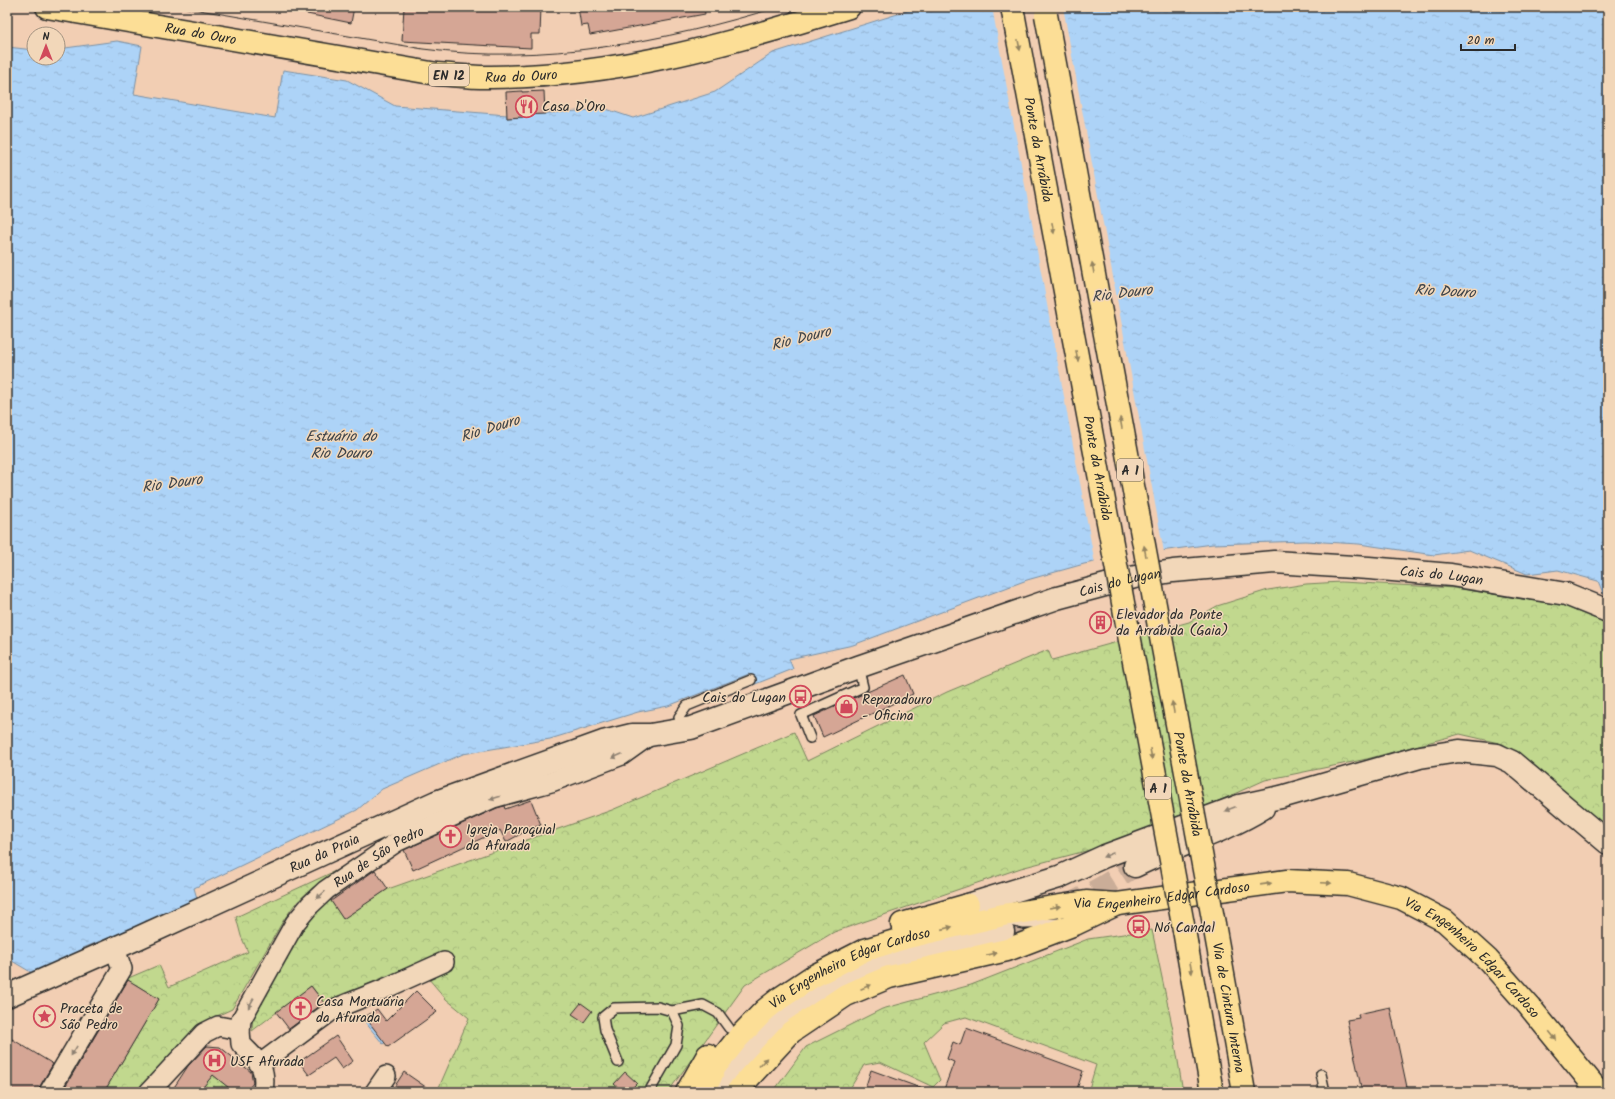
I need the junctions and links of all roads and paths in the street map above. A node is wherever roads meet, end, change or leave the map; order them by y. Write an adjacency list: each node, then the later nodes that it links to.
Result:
1 (47, 7): 2 (main road, Rua do Ouro / EN 12)
2 (849, 7)
3 (1012, 7): 37 (main road, Ponte da Arrábida / A 1, one-way to 37, bridge)
4 (1044, 7): 17 (main road, Ponte da Arrábida / A 1, one-way to 4, bridge)
5 (1608, 610): 6 (main road, Cais do Lugan)
6 (858, 667): 8 (main road, Cais do Lugan); 10 (lane)
7 (752, 680): 8 (lane)
8 (681, 730): 9 (main road, Cais do Lugan)
9 (650, 735): 18 (main road, Rua da Praia); 23 (street, Rua de São Pedro, one-way to 23)
10 (810, 738)
11 (1281, 797): 12 (main road); 13 (main road); 22 (main road, Via Engenheiro Edgar Cardoso, one-way to 22)
12 (1608, 843)
13 (1135, 866)
14 (1117, 904): 15 (main road, Via Engenheiro Edgar Cardoso, one-way to 14); 16 (main road); 40 (main road, Via Engenheiro Edgar Cardoso, one-way to 40)
15 (1003, 924): 16 (lane); 34 (main road, Via Engenheiro Edgar Cardoso, one-way to 15); 35 (main road)
16 (1075, 924): 36 (main road, one-way to 16)
17 (1214, 924): 38 (main road, Via de Cintura Interna / A 1)
18 (115, 949): 20 (main road, Rua da Praia); 28 (street, one-way to 28)
19 (444, 962): 25 (street)
20 (7, 996)
21 (672, 1011): 22 (lane); 24 (lane); 32 (lane)
22 (729, 1028): 33 (main road, Via Engenheiro Edgar Cardoso)
23 (240, 1030): 25 (street); 29 (street)
24 (618, 1062)
25 (260, 1064): 30 (street)
26 (1320, 1074): 39 (lane)
27 (386, 1076): 31 (street)
28 (50, 1092)
29 (149, 1092)
30 (263, 1092)
31 (375, 1092)
32 (649, 1092)
33 (686, 1092)
34 (704, 1092)
35 (712, 1092)
36 (737, 1092)
37 (1212, 1092)
38 (1244, 1092)
39 (1325, 1092)
40 (1599, 1092)

